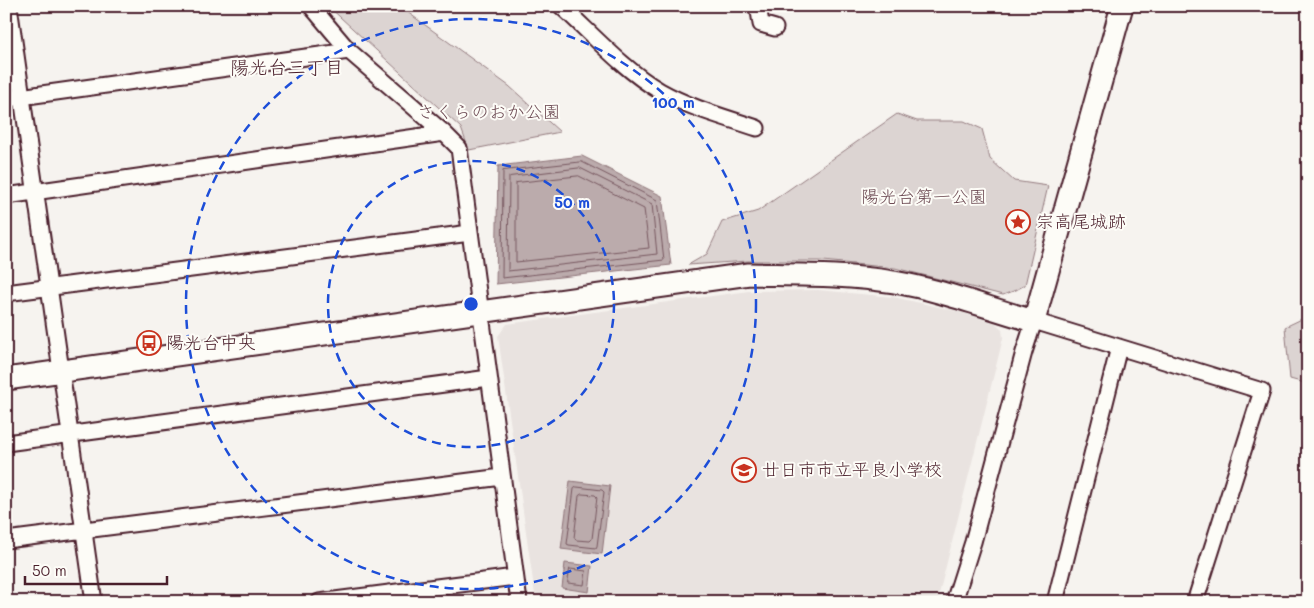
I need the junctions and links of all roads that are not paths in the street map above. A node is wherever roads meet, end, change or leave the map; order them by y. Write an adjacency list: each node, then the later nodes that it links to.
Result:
1 (9, 6): 8 (street)
2 (311, 6): 7 (street)
3 (561, 6): 10 (street)
4 (754, 6): 6 (street)
5 (1122, 6): 18 (street)
6 (775, 28)
7 (349, 51): 8 (street); 11 (street)
8 (22, 97): 9 (street); 12 (street)
9 (6, 99)
10 (757, 128)
11 (444, 133): 12 (street); 14 (street)
12 (35, 192): 13 (street); 15 (street)
13 (6, 196)
14 (470, 233): 15 (street); 17 (street)
15 (49, 288): 16 (street); 20 (street)
16 (6, 293)
17 (481, 312): 18 (street); 20 (street); 21 (street)
18 (1034, 321): 19 (street); 32 (street)
19 (1119, 347): 33 (street); 34 (street)
20 (61, 371): 22 (street); 23 (street)
21 (489, 378): 23 (street); 25 (street)
22 (6, 379)
23 (70, 435): 24 (street); 26 (street)
24 (6, 444)
25 (502, 477): 26 (street); 28 (street)
26 (83, 530): 27 (street); 29 (street)
27 (6, 540)
28 (515, 577): 30 (street); 31 (street)
29 (94, 602)
30 (319, 602)
31 (519, 602)
32 (954, 602)
33 (1056, 602)
34 (1196, 602)

